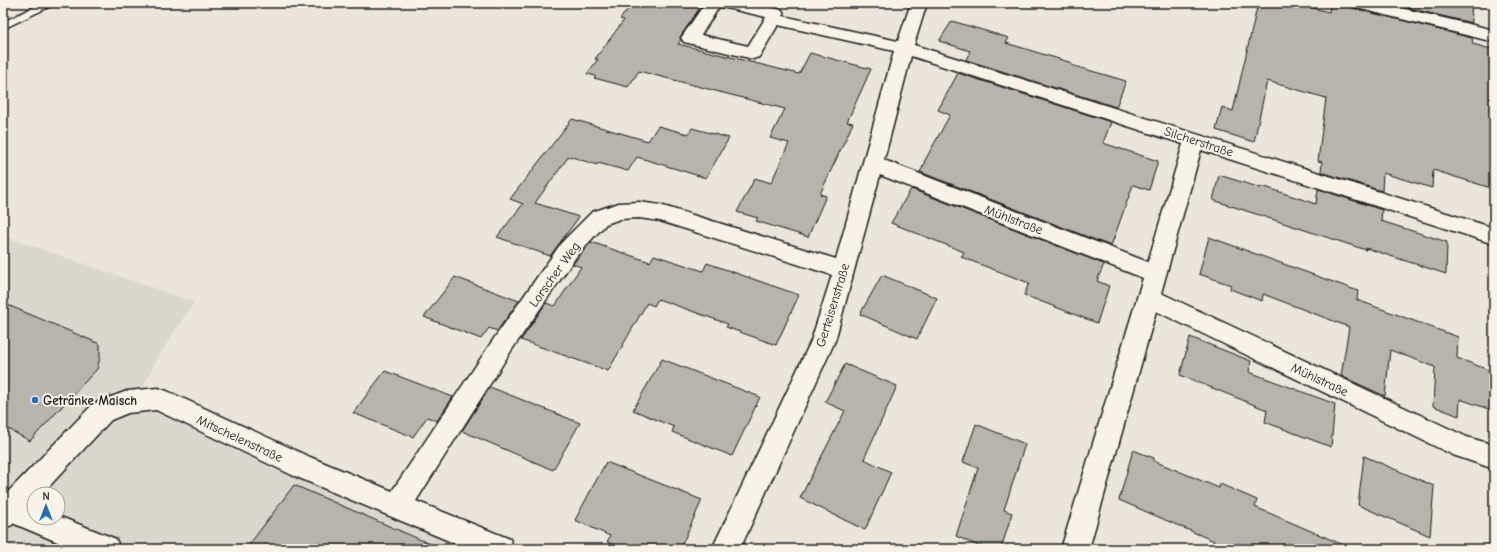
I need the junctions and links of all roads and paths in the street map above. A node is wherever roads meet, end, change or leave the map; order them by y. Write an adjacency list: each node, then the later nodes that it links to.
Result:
1 (50, 3): 7 (lane)
2 (713, 3): 6 (street)
3 (728, 3): 6 (street)
4 (919, 3): 9 (street, Gerteisenstraße)
5 (1359, 3): 8 (street)
6 (773, 19): 9 (street)
7 (3, 26)
8 (1494, 36)
9 (904, 48): 10 (street, Silcherstraße); 11 (street, Gerteisenstraße)
10 (1194, 140): 12 (street, Silcherstraße); 14 (street)
11 (873, 164): 13 (street, Gerteisenstraße); 14 (street, Mühlstraße)
12 (1494, 236)
13 (844, 270): 17 (street, Lorscher Weg); 21 (street, Gerteisenstraße)
14 (1155, 274): 15 (street)
15 (1148, 298): 16 (street, Mühlstraße); 22 (street)
16 (1494, 457)
17 (398, 506): 18 (street, Mitschelenstraße); 20 (street, Mitschelenstraße)
18 (5, 510): 19 (street)
19 (106, 549)
20 (500, 549)
21 (726, 549)
22 (1075, 549)

